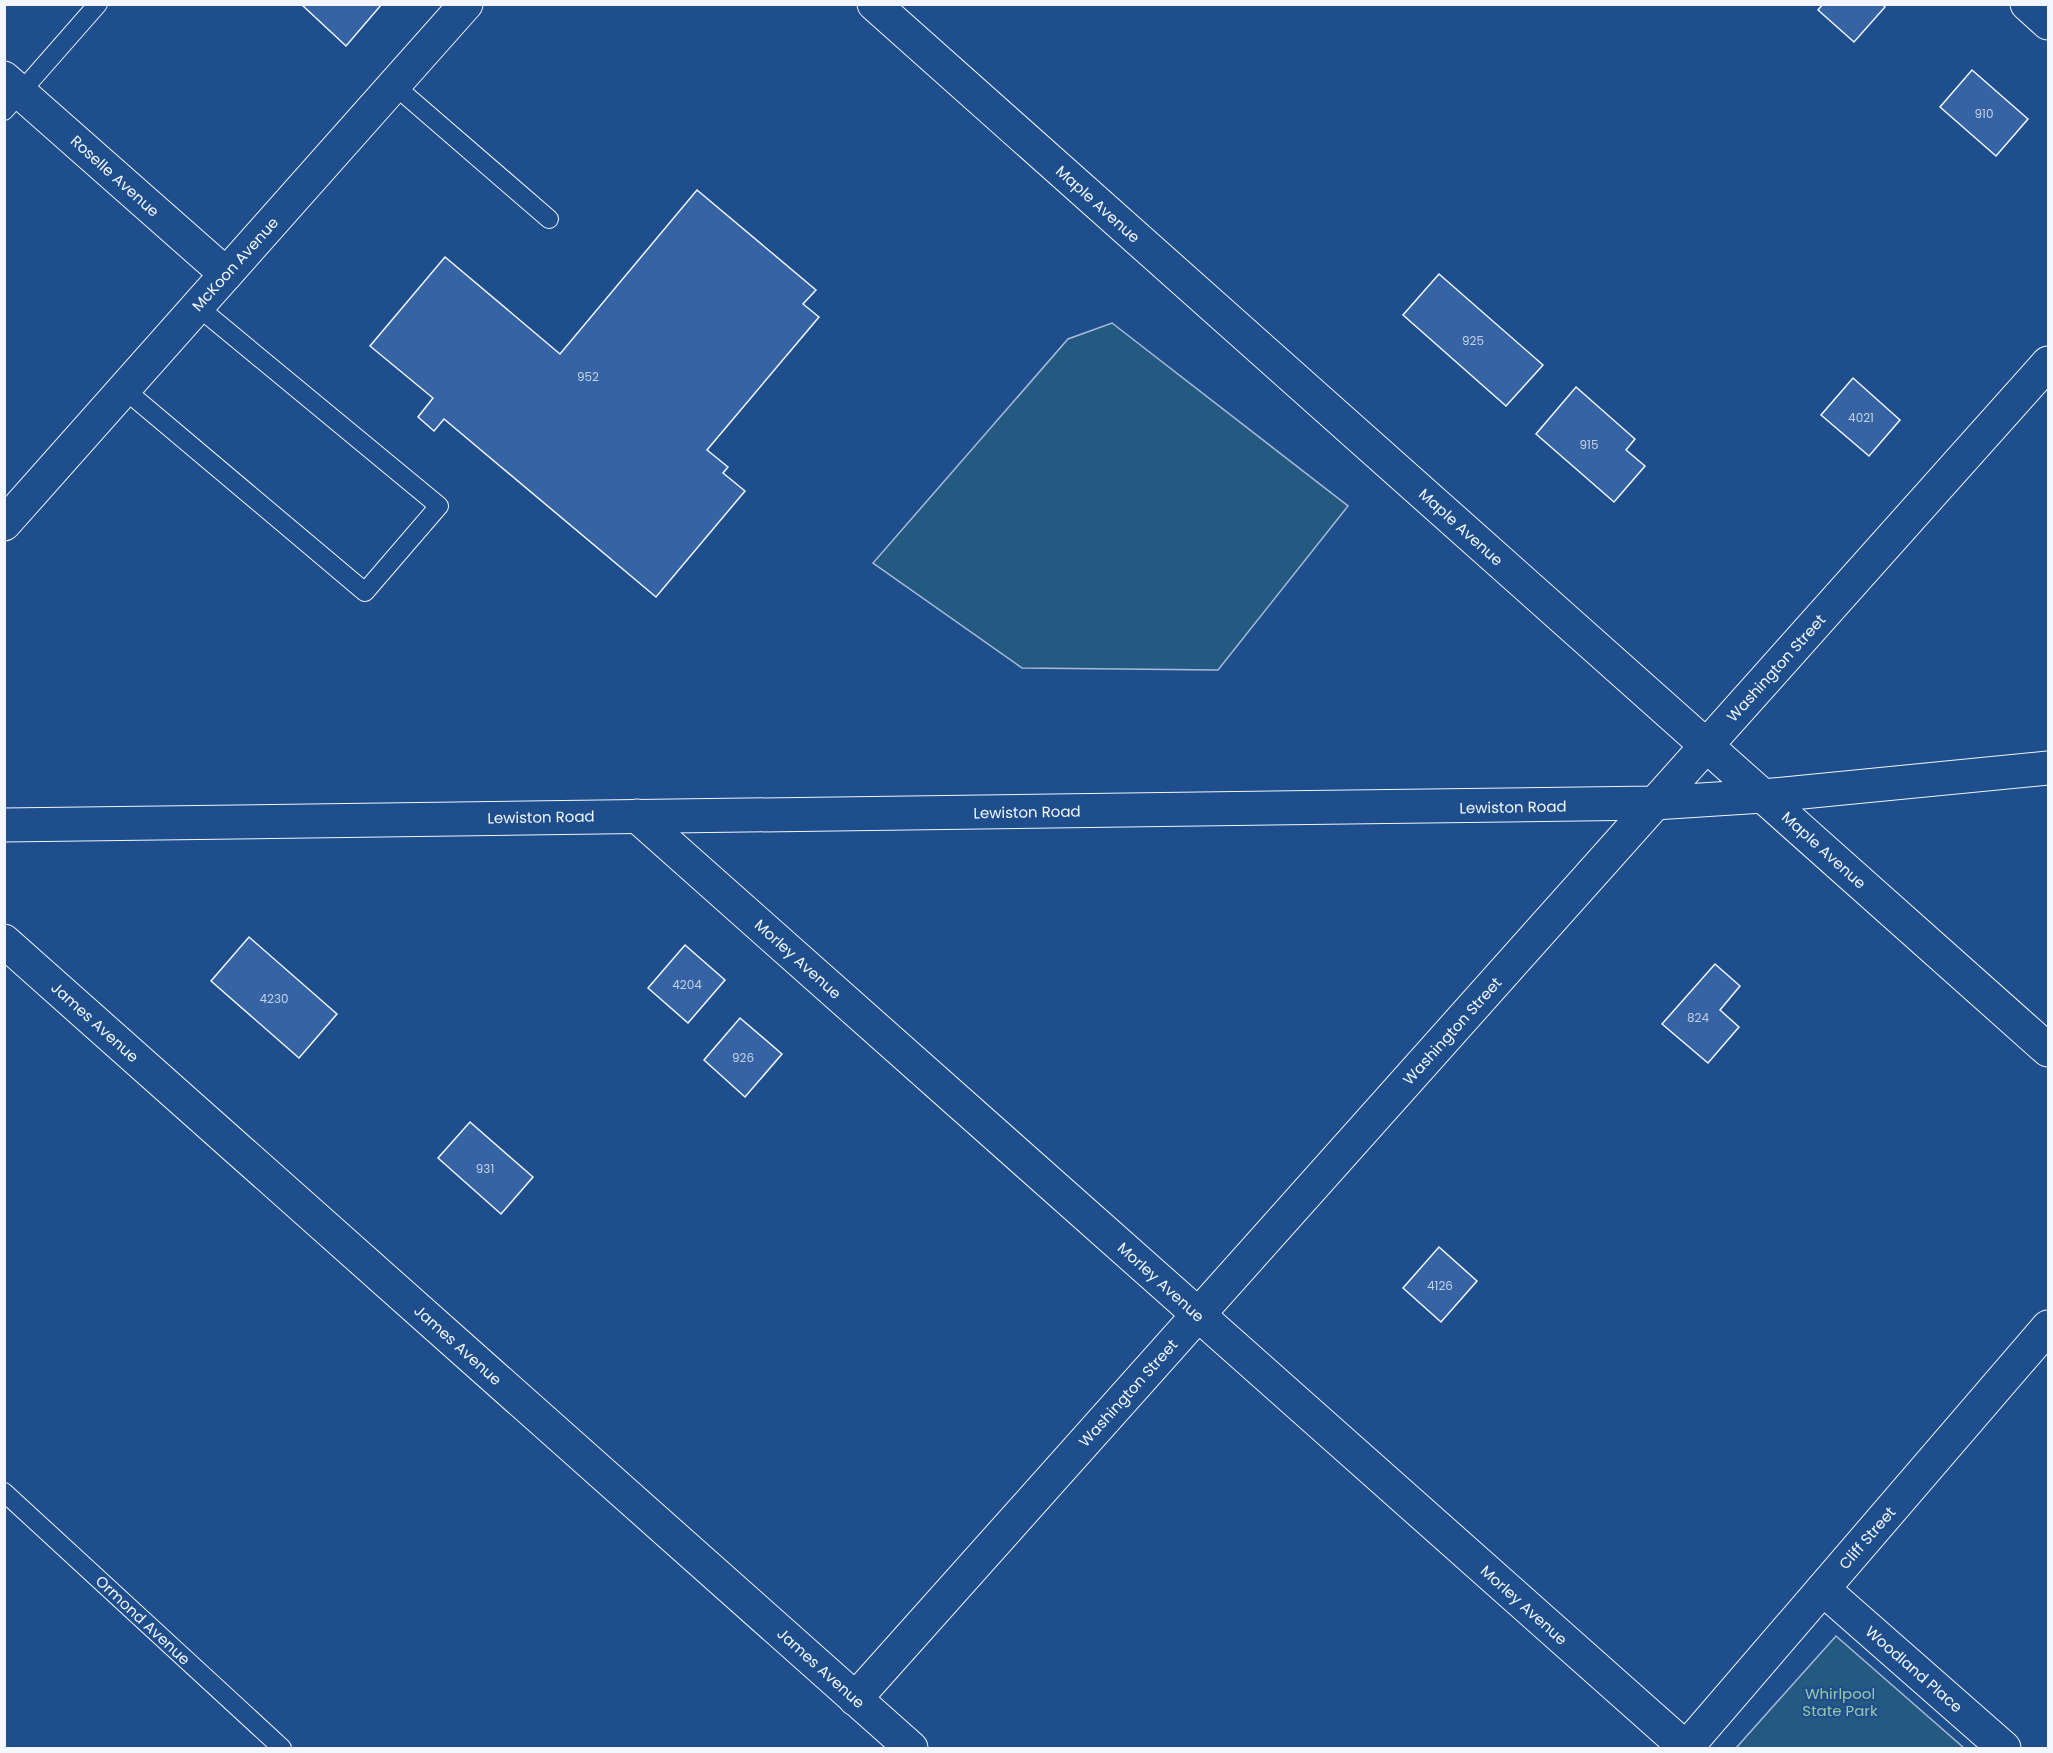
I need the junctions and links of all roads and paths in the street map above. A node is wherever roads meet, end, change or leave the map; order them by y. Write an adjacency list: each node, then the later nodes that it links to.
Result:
1 (98, 4): 7 (lane)
2 (466, 4): 6 (street, McKoon Avenue)
3 (874, 4): 14 (street, Maple Avenue)
4 (2027, 4): 5 (street)
5 (2049, 23)
6 (394, 85): 8 (lane); 9 (street, McKoon Avenue)
7 (10, 94): 9 (street, Roselle Avenue)
8 (549, 219)
9 (226, 274): 10 (street, McKoon Avenue)
10 (197, 306): 12 (street, McKoon Avenue); 12 (lane)
11 (2049, 363): 14 (street, Washington Street)
12 (124, 389): 13 (street, McKoon Avenue)
13 (4, 524)
14 (1707, 745): 16 (street, Maple Avenue); 17 (street, Washington Street)
15 (2049, 768): 16 (street, Lewiston Road)
16 (1763, 796): 17 (street, Lewiston Road); 21 (street, Maple Avenue)
17 (1654, 803): 18 (street, Lewiston Road); 22 (street, Washington Street)
18 (637, 816): 19 (street, Lewiston Road); 22 (street, Morley Avenue)
19 (4, 825)
20 (4, 941): 26 (street, James Avenue)
21 (2049, 1050)
22 (1198, 1315): 26 (street, Washington Street); 29 (street, Morley Avenue)
23 (2049, 1327): 25 (street, Cliff Street)
24 (4, 1492): 27 (lane, Ormond Avenue)
25 (1823, 1589): 29 (street, Cliff Street); 30 (street, Woodland Place)
26 (855, 1699): 28 (street, James Avenue)
27 (282, 1749)
28 (911, 1749)
29 (1686, 1749)
30 (2004, 1749)

